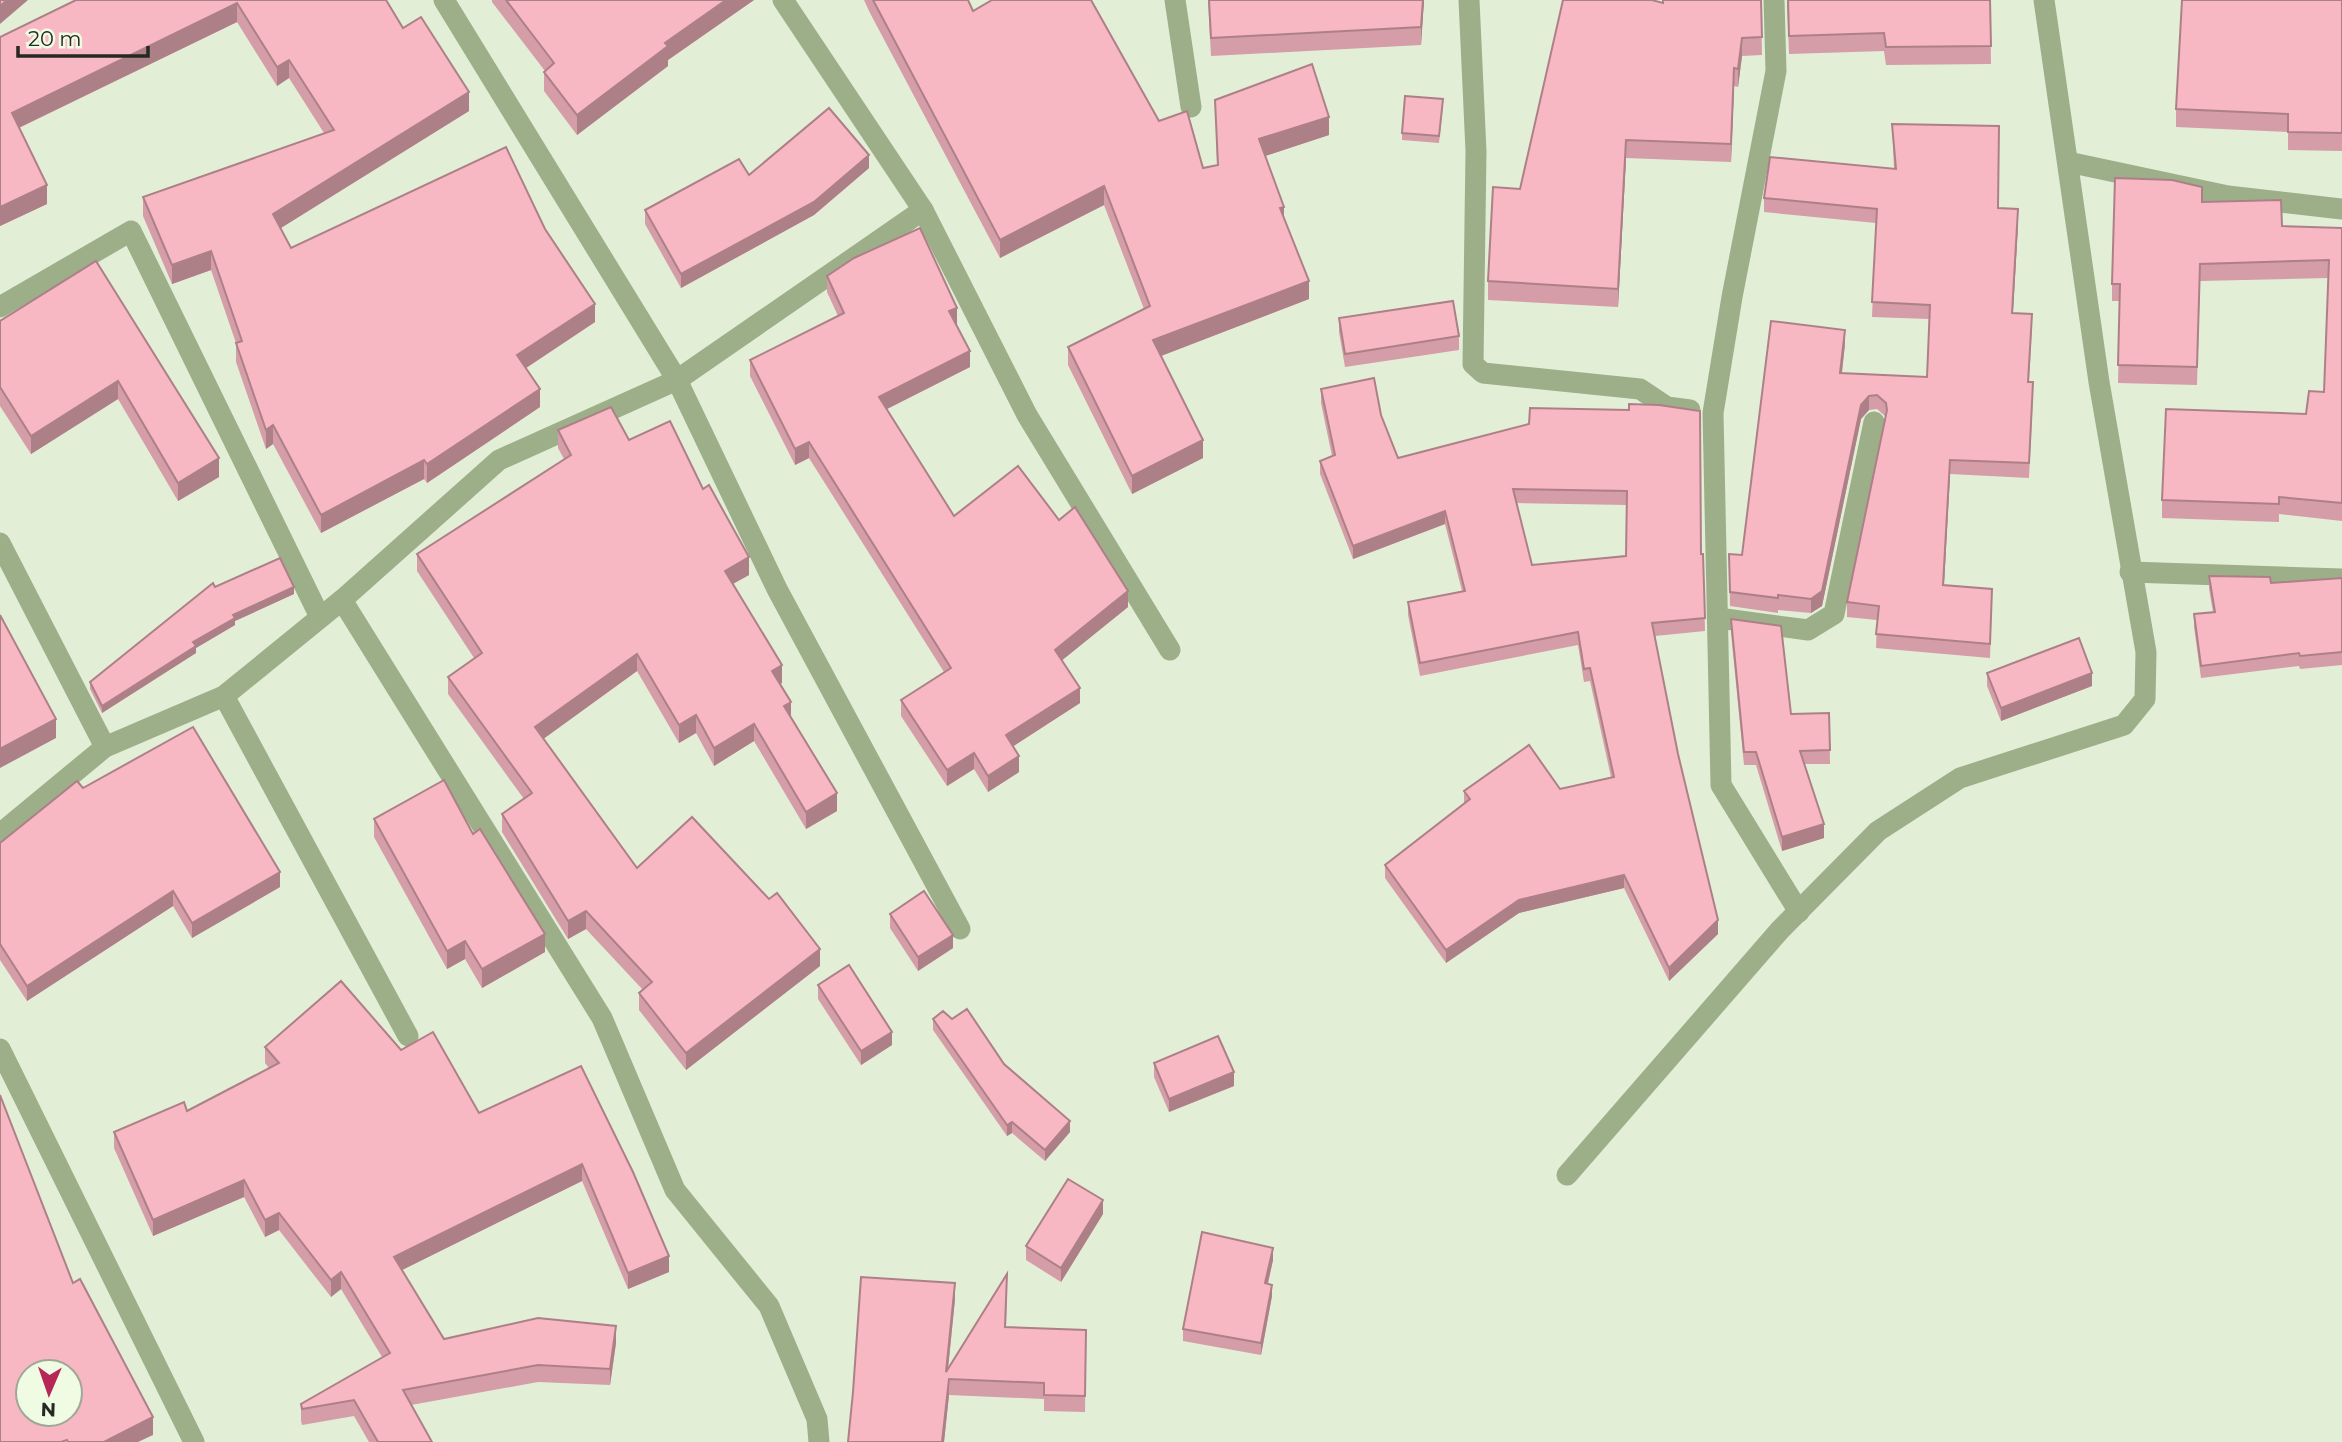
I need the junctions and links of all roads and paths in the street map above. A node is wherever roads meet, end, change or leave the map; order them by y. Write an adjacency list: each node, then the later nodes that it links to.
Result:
1 (444, 0): 12 (street)
2 (783, 0): 10 (street)
3 (1175, 0): 7 (street)
4 (1469, 0): 13 (street)
5 (1774, 0): 13 (street)
6 (2044, 0): 8 (street)
7 (1191, 107)
8 (2068, 162): 9 (street); 16 (street)
9 (2342, 209)
10 (923, 210): 12 (street); 21 (street)
11 (0, 307): 19 (street)
12 (677, 380): 18 (street); 26 (street)
13 (1713, 413): 20 (street)
14 (1874, 422): 20 (street)
15 (0, 543): 23 (street)
16 (2130, 572): 17 (street); 25 (street)
17 (2342, 579)
18 (342, 600): 19 (street); 31 (street)
19 (319, 615): 22 (street)
20 (1718, 618): 25 (street)
21 (1170, 650)
22 (225, 696): 23 (street); 27 (street)
23 (105, 747): 24 (street)
24 (0, 834)
25 (1799, 912): 29 (street)
26 (960, 929)
27 (408, 1036)
28 (0, 1049): 30 (street)
29 (1567, 1175)
30 (194, 1442)
31 (820, 1442)

